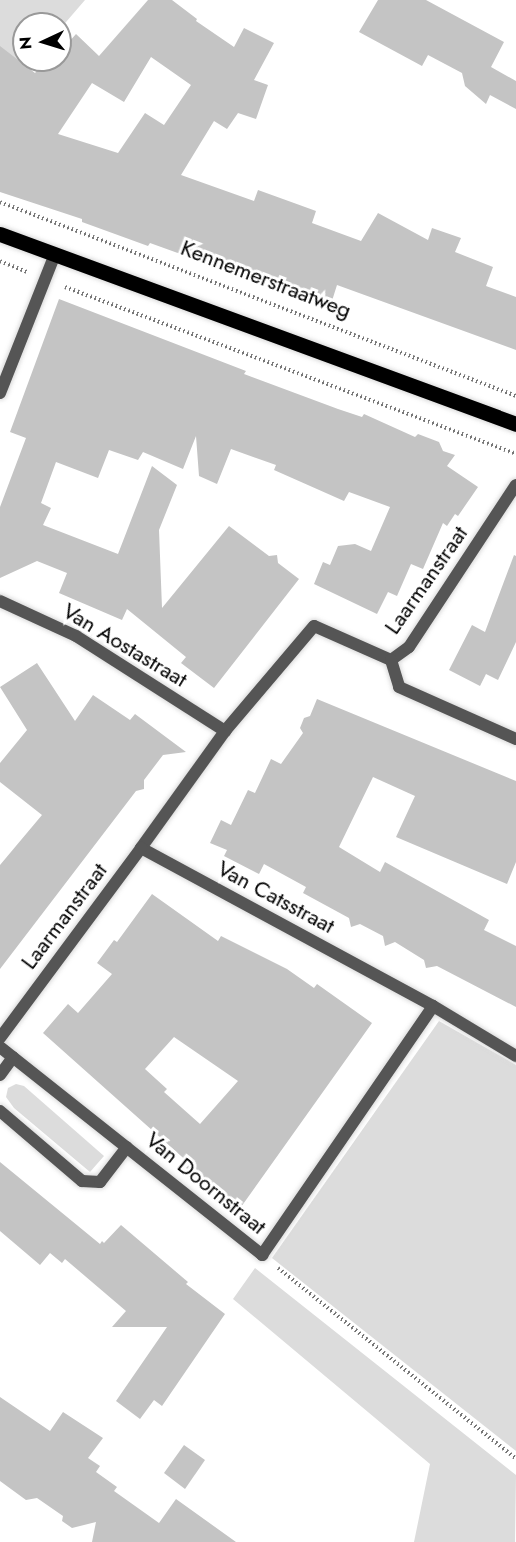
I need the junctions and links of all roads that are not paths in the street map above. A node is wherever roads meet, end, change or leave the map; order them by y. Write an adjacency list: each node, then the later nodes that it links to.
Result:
1 (0, 234): 2 (main road)
2 (55, 254): 3 (street); 4 (main road)
3 (0, 393)
4 (516, 424)
5 (516, 485): 7 (street, Laarmanstraat)
6 (0, 601): 8 (street, Van Aostastraat)
7 (391, 660): 8 (street, Laarmanstraat); 9 (street)
8 (225, 731): 10 (street)
9 (516, 739)
10 (141, 848): 11 (street, Van Catsstraat); 12 (street, Laarmanstraat)
11 (432, 1006): 14 (street, Van Catsstraat); 18 (street, Van Doornstraat)
12 (0, 1038)
13 (0, 1047): 15 (street, Van Doornstraat)
14 (516, 1056)
15 (13, 1057): 16 (street); 18 (street, Van Doornstraat)
16 (0, 1075)
17 (0, 1111): 18 (street)
18 (127, 1147)

